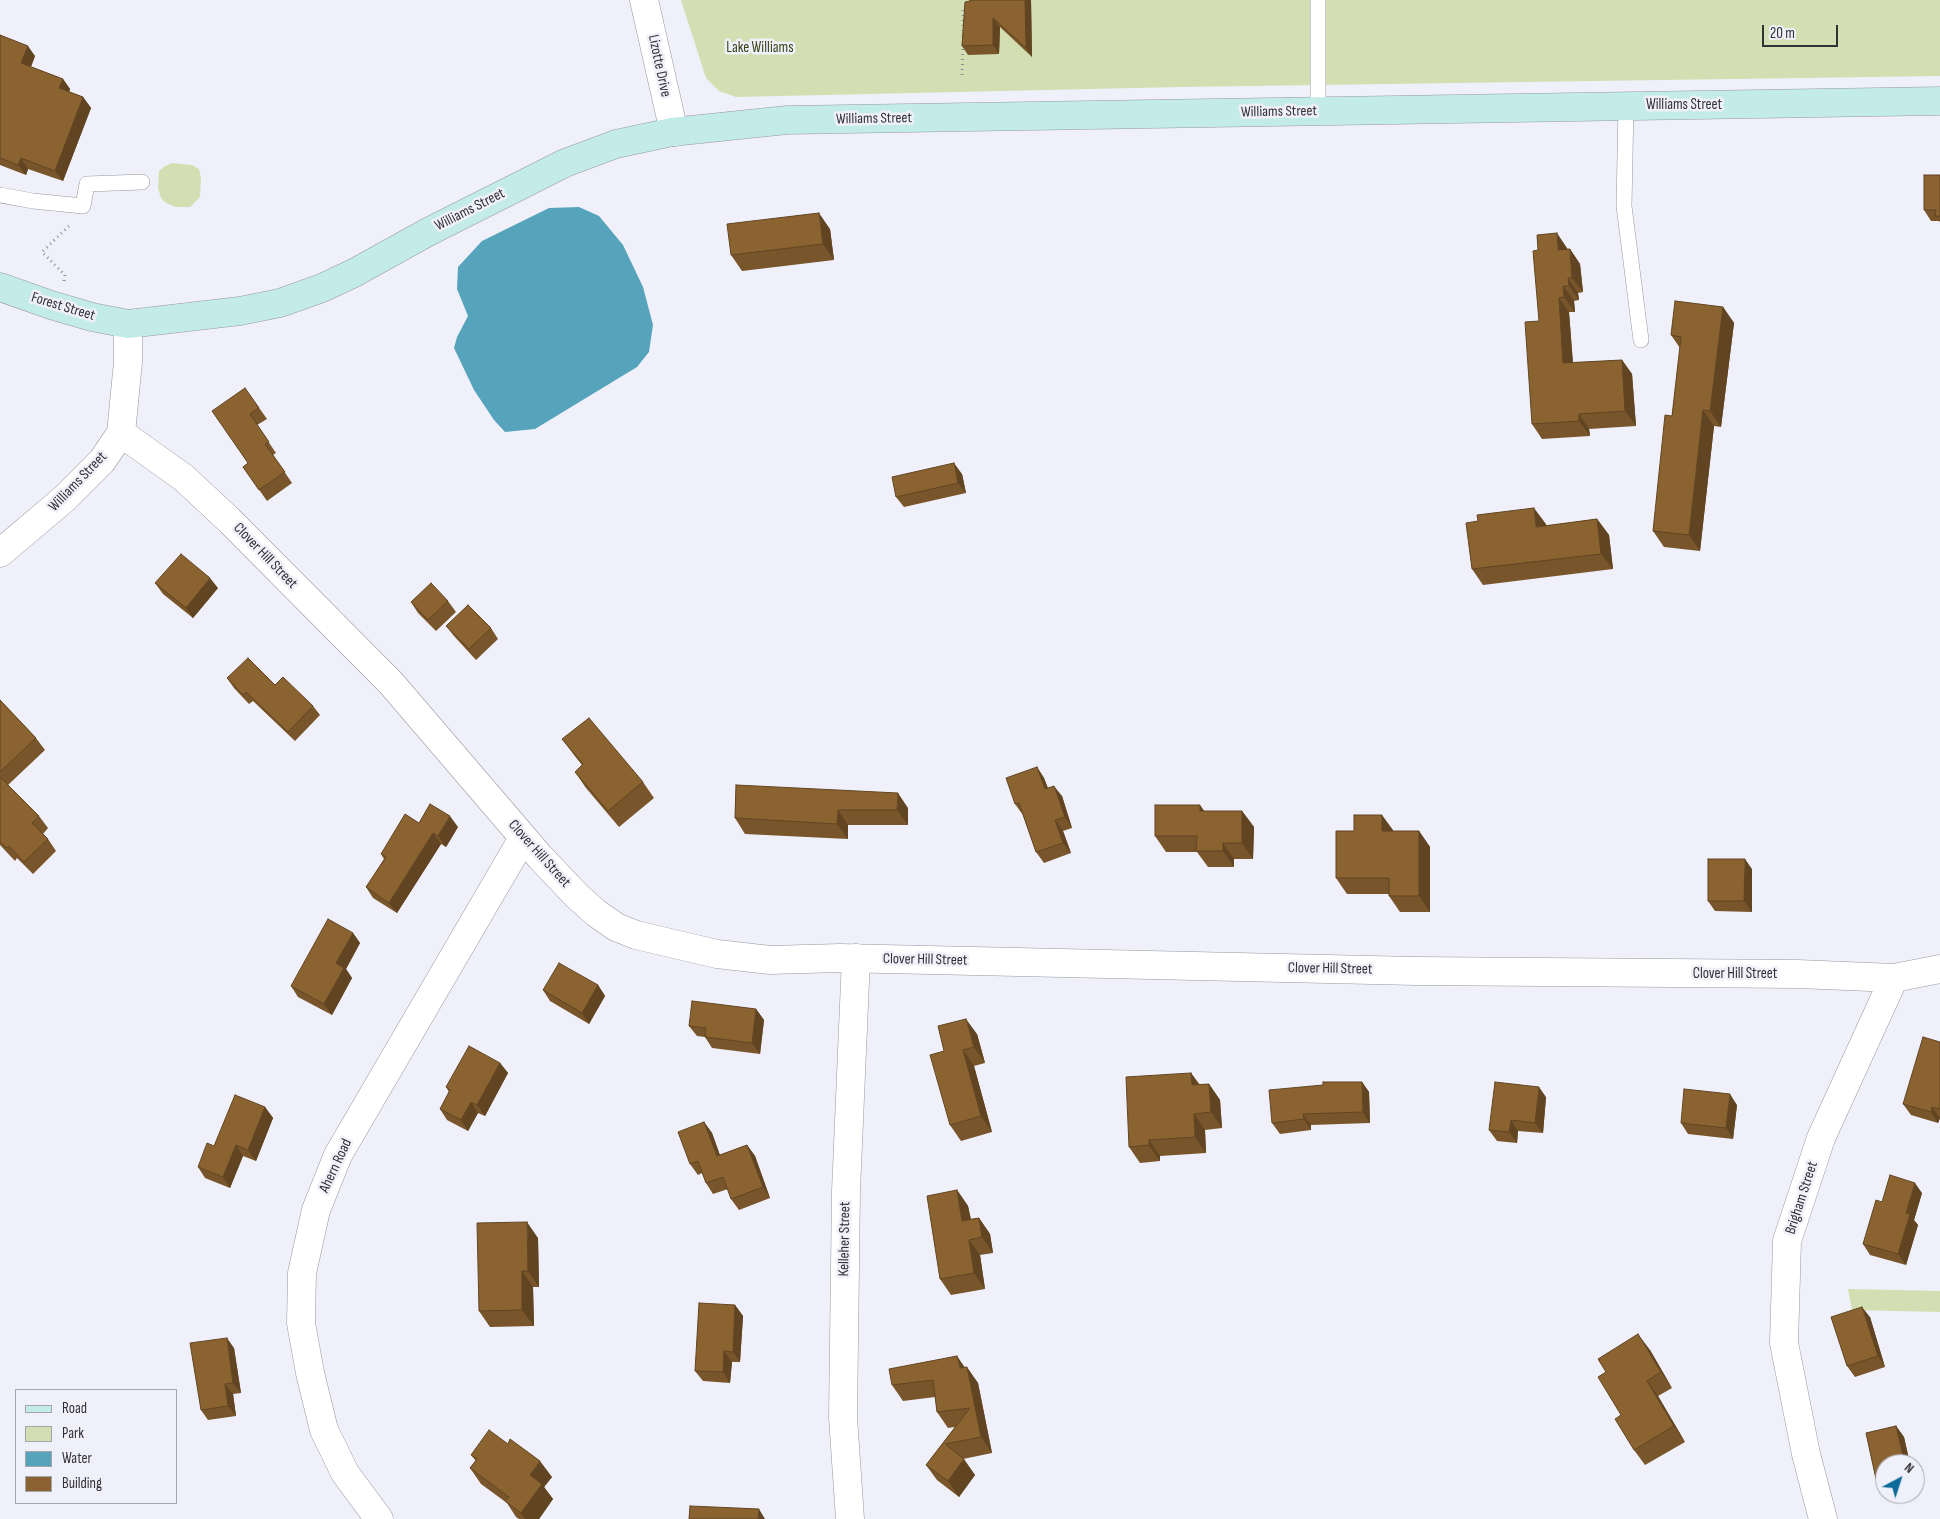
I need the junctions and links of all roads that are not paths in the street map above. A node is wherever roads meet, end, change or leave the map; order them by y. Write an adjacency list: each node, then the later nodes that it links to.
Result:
1 (644, 0): 6 (street, Lizotte Drive)
2 (1318, 0): 5 (lane)
3 (1940, 101): 4 (main road, Williams Street)
4 (1626, 105): 5 (main road, Williams Street); 11 (lane)
5 (1318, 111): 6 (main road, Williams Street)
6 (674, 132): 10 (main road, Williams Street)
7 (142, 182): 8 (lane)
8 (0, 195)
9 (0, 287): 10 (main road, Forest Street)
10 (128, 324): 12 (street, Williams Street)
11 (1640, 340)
12 (121, 433): 13 (street, Williams Street); 14 (street, Clover Hill Street)
13 (0, 553)
14 (523, 838): 15 (street, Clover Hill Street); 18 (street, Ahern Road)
15 (856, 958): 17 (street, Clover Hill Street); 19 (street, Kelleher Street)
16 (1940, 969): 17 (street, Clover Hill Street)
17 (1894, 978): 20 (street, Brigham Street)
18 (379, 1519)
19 (850, 1519)
20 (1823, 1519)

